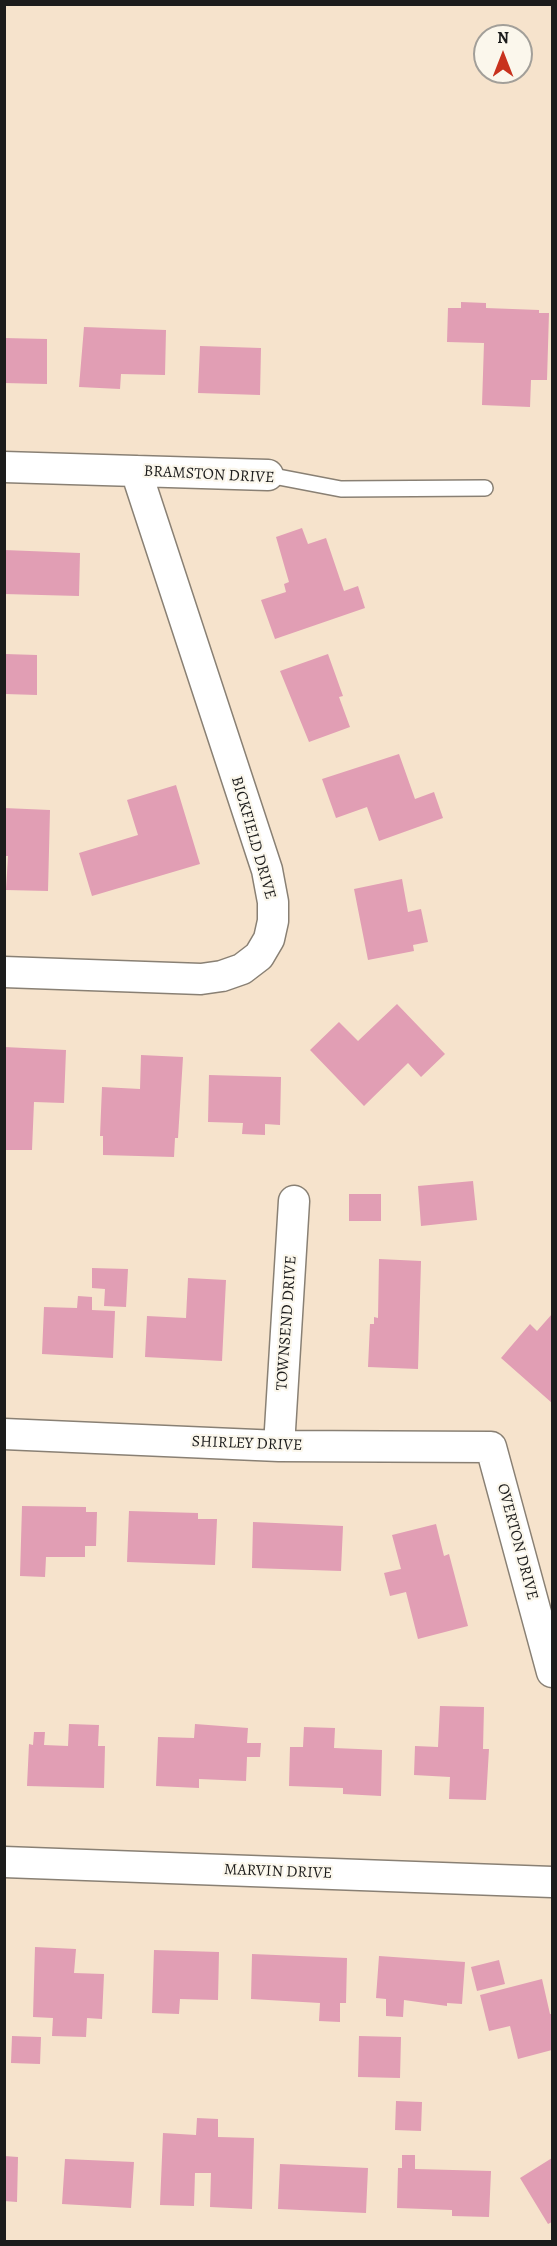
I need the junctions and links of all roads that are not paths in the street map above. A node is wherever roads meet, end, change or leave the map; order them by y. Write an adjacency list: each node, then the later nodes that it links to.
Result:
1 (4, 467): 2 (street, BRAMSTON DRIVE)
2 (136, 471): 3 (street, BRAMSTON DRIVE); 5 (street, BICKFIELD DRIVE)
3 (268, 475): 4 (lane, BRAMSTON DRIVE)
4 (485, 488)
5 (4, 972)
6 (294, 1201): 8 (street, TOWNSEND DRIVE)
7 (4, 1434): 8 (street, SHIRLEY DRIVE)
8 (279, 1446): 9 (street, SHIRLEY DRIVE)
9 (491, 1447): 10 (street, OVERTON DRIVE)
10 (552, 1672)
11 (4, 1862): 12 (street, MARVIN DRIVE)
12 (552, 1881)

